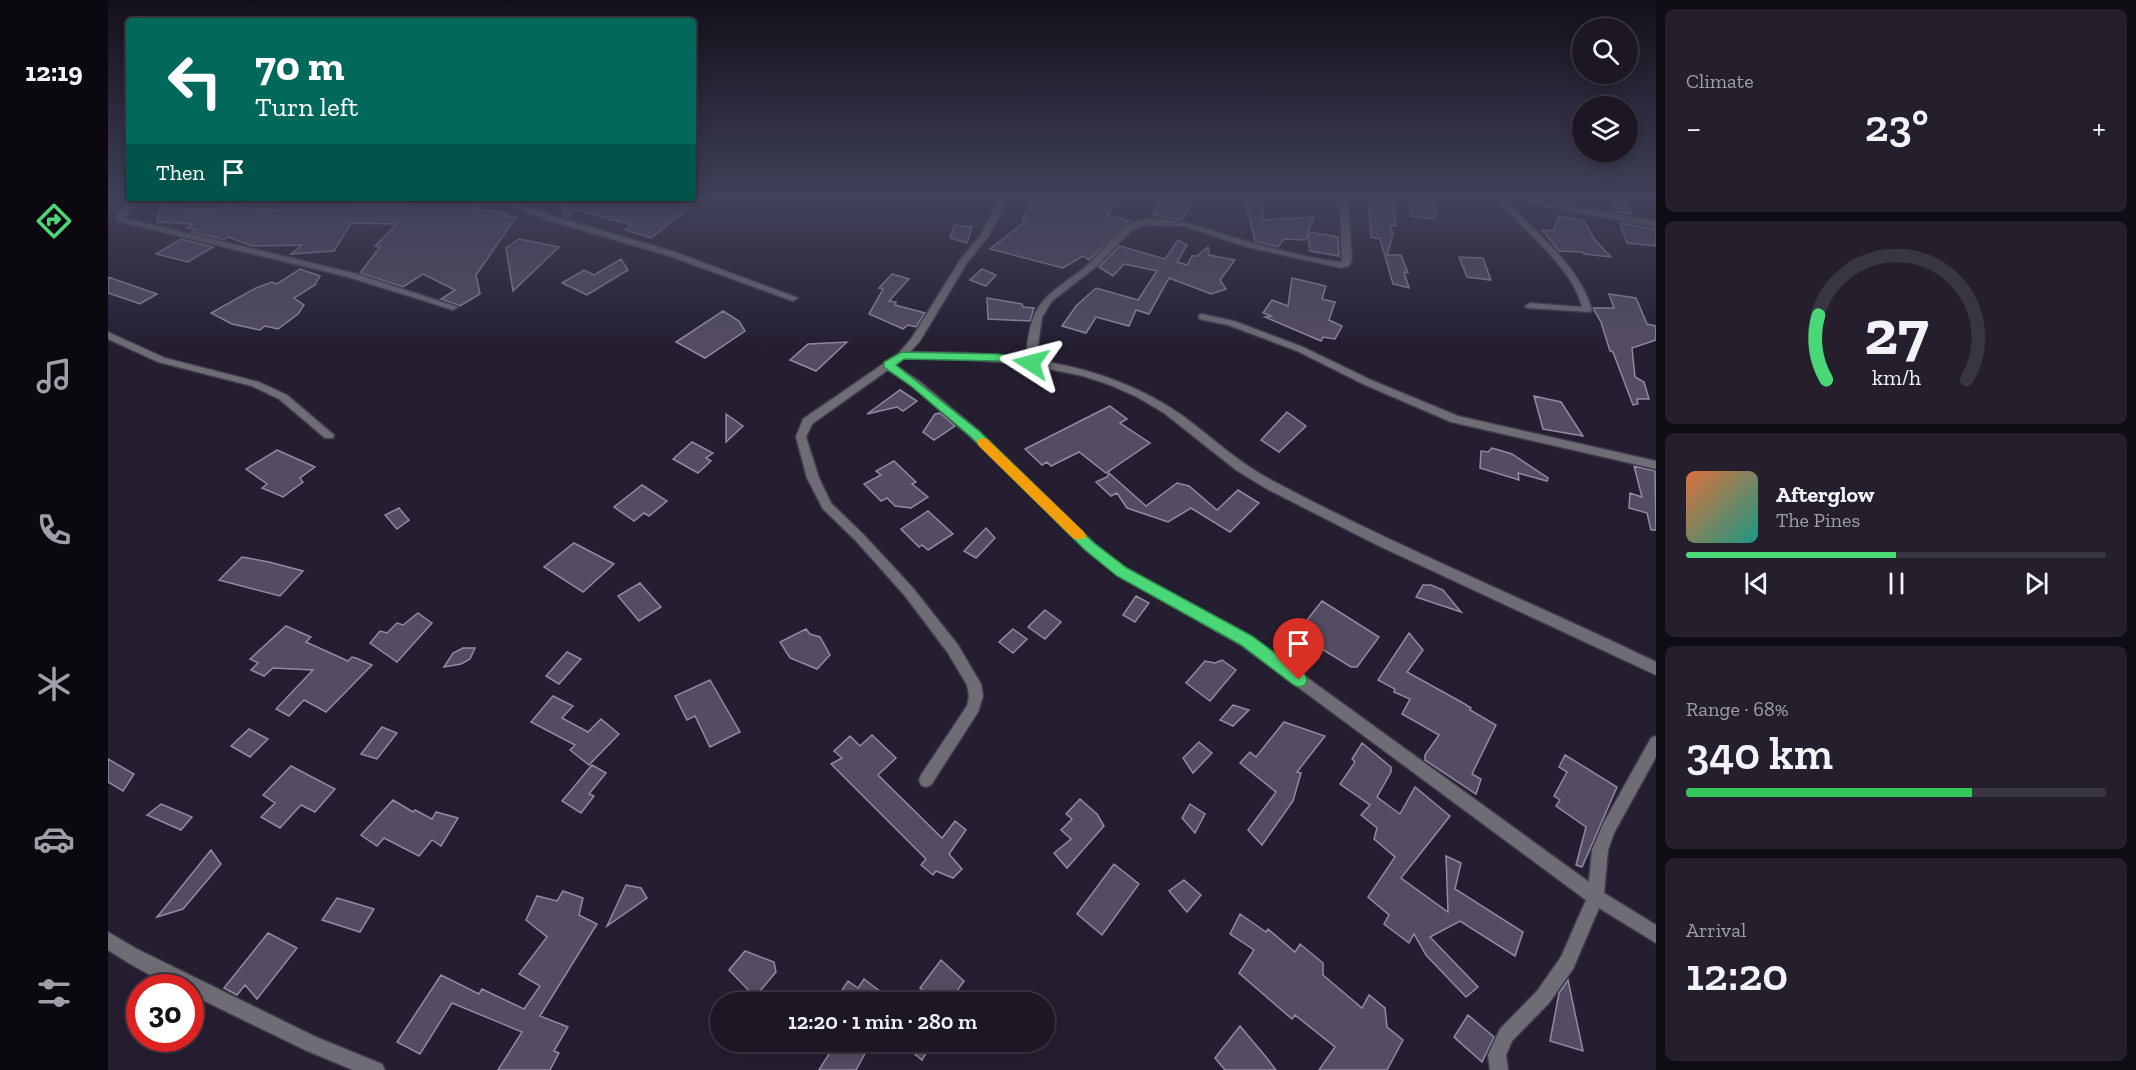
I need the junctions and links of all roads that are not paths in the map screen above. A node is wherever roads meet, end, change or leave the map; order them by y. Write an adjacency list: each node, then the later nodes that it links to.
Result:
1 (239, 248): 10 (street)
2 (651, 248): 8 (street)
3 (975, 248): 13 (street)
4 (1109, 248): 14 (street)
5 (1264, 248): 6 (street)
6 (1347, 248)
7 (1546, 248): 9 (street)
8 (793, 298)
9 (1530, 306)
10 (453, 307)
11 (1202, 318): 17 (street)
12 (108, 335): 16 (street)
13 (902, 355): 14 (street); 15 (street)
14 (1031, 363): 18 (street)
15 (888, 365): 20 (street); 21 (street)
16 (329, 435)
17 (1656, 465)
18 (1656, 669)
19 (1656, 743): 21 (street)
20 (926, 780)
21 (1596, 897): 22 (street); 25 (street)
22 (1656, 935)
23 (108, 940): 24 (street)
24 (376, 1070)
25 (1499, 1070)

